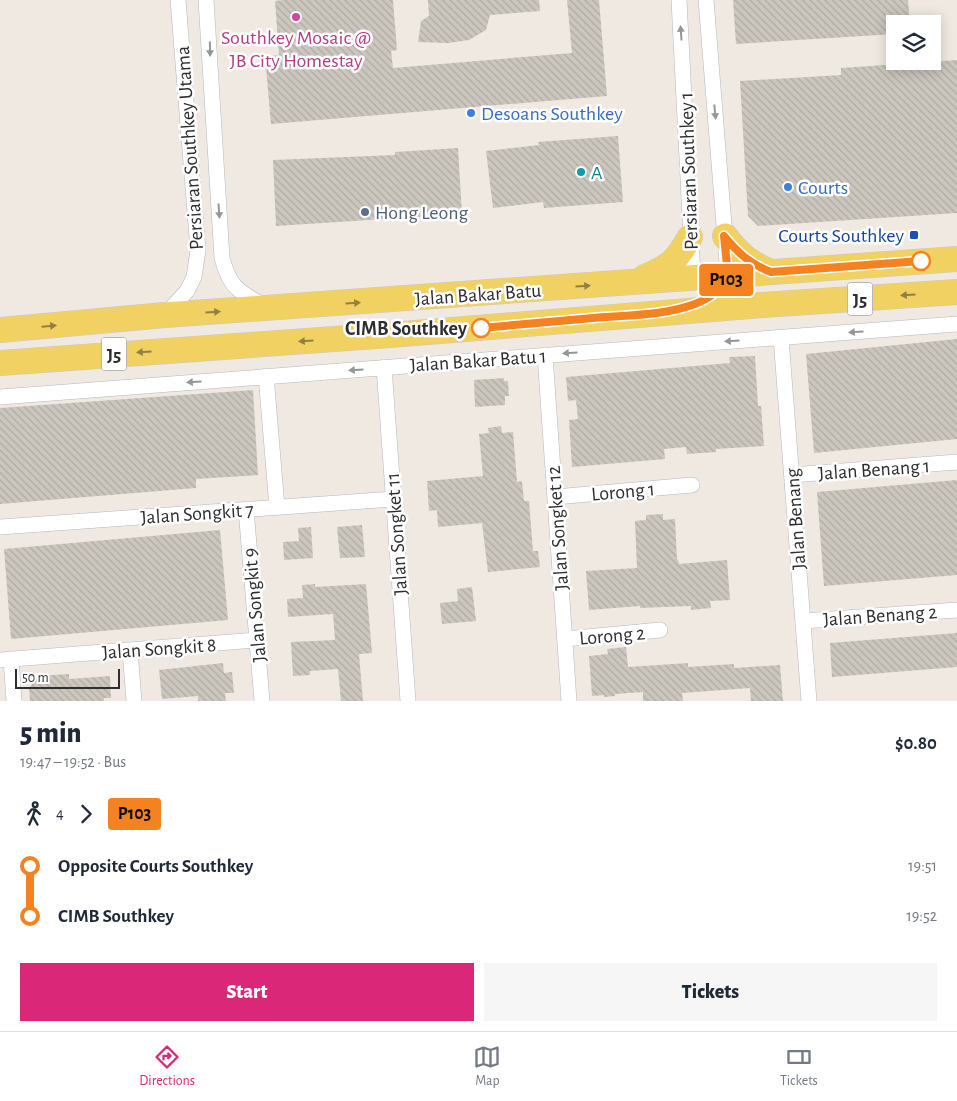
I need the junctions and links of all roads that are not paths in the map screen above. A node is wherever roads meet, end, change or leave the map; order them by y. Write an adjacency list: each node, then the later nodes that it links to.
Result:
1 (178, 0): 18 (street, Persiaran Southkey Utama)
2 (206, 0): 16 (street, Persiaran Southkey Utama, one-way to 16)
3 (679, 0): 6 (street, Persiaran Southkey 1, one-way to 3)
4 (706, 0): 5 (street, Persiaran Southkey 1)
5 (711, 63): 6 (street, Persiaran Southkey 1); 7 (street, Persiaran Southkey 1, one-way to 7)
6 (683, 66): 8 (street, Persiaran Southkey 1)
7 (724, 236): 10 (main road); 13 (street, Persiaran Southkey 1)
8 (690, 237): 11 (street, Persiaran Southkey 1); 12 (main road)
9 (957, 259): 10 (main road, J5)
10 (771, 272): 13 (main road, J5)
11 (693, 277): 12 (main road, Jalan Bakar Batu / J5); 13 (main road)
12 (631, 282): 16 (main road, Jalan Bakar Batu / J5, one-way to 12)
13 (721, 284): 15 (main road); 17 (main road)
14 (957, 292): 15 (main road, Jalan Bakar Batu / J5, one-way to 15)
15 (763, 305): 17 (main road, Jalan Bakar Batu / J5)
16 (269, 309): 18 (main road, Jalan Bakar Batu / J5, one-way to 16)
17 (663, 313): 23 (main road, Jalan Bakar Batu / J5, one-way to 23)
18 (164, 315): 20 (main road, Jalan Bakar Batu / J5, one-way to 18)
19 (957, 324): 21 (street, Jalan Bakar Batu 1, one-way to 21)
20 (0, 330)
21 (781, 338): 22 (street, Jalan Bakar Batu 1, one-way to 22); 28 (street, Jalan Benang)
22 (545, 355): 24 (street, Jalan Bakar Batu 1); 30 (street, Jalan Songket 12)
23 (0, 363)
24 (384, 368): 25 (street, Jalan Bakar Batu 1, one-way to 25); 31 (street, Jalan Songket 11)
25 (266, 376): 26 (street, Jalan Bakar Batu 1, one-way to 26); 32 (street)
26 (0, 396)
27 (957, 462): 28 (street, Jalan Benang 1)
28 (792, 475): 36 (street, Jalan Benang)
29 (692, 485): 30 (street, Lorong 1)
30 (555, 497): 38 (street, Jalan Songket 12)
31 (393, 499): 32 (street, Jalan Songkit 7); 45 (street, Jalan Songket 11)
32 (277, 507): 33 (street, Jalan Songkit 7)
33 (246, 510): 34 (street, Jalan Songkit 7); 39 (street, Jalan Songkit 9)
34 (0, 527)
35 (957, 610): 36 (street, Jalan Benang 2)
36 (803, 621): 47 (street, Jalan Benang)
37 (660, 630): 38 (street, Lorong 2)
38 (565, 639): 46 (street, Jalan Songket 12)
39 (257, 640): 40 (street, Jalan Songkit 8); 44 (street, Jalan Songkit 9)
40 (130, 650): 41 (street, Jalan Songkit 8); 43 (street)
41 (5, 660): 42 (street)
42 (14, 701)
43 (134, 701)
44 (262, 701)
45 (408, 701)
46 (569, 701)
47 (809, 701)

